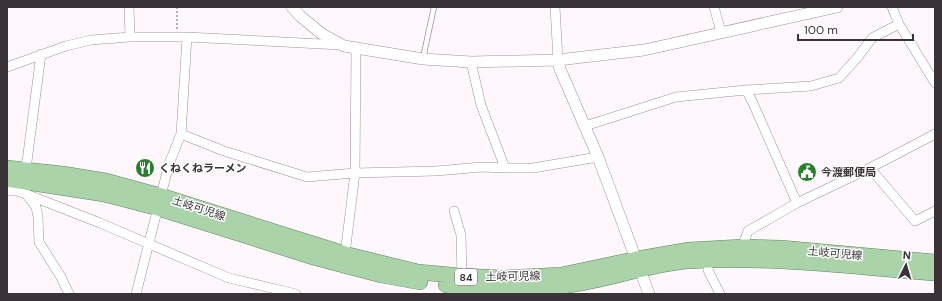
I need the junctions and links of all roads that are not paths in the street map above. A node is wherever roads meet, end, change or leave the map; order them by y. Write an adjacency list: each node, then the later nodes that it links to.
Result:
1 (129, 7): 10 (street)
2 (292, 7): 12 (street)
3 (434, 7): 15 (lane)
4 (555, 7): 16 (street)
5 (714, 7): 9 (street)
6 (837, 7): 9 (street)
7 (892, 7): 8 (street)
8 (898, 24): 19 (street); 20 (street)
9 (721, 32): 16 (street)
10 (130, 37): 11 (street); 14 (street)
11 (187, 38): 12 (street); 22 (street)
12 (344, 46): 13 (street)
13 (356, 48): 15 (street); 29 (street)
14 (41, 54): 18 (street); 28 (street)
15 (423, 59): 17 (street)
16 (558, 60): 17 (street); 21 (street)
17 (471, 62): 26 (street)
18 (7, 67)
19 (935, 83)
20 (746, 90): 21 (street); 34 (street)
21 (585, 126): 24 (street)
22 (181, 134): 29 (street); 33 (street)
23 (935, 134): 27 (street)
24 (598, 157): 26 (street); 42 (street)
25 (7, 168): 28 (main road, 土岐可児線 / 84)
26 (505, 168): 29 (street)
27 (870, 168): 34 (street); 35 (street)
28 (26, 169): 33 (main road, 土岐可児線 / 84)
29 (355, 173): 39 (street)
30 (7, 179): 33 (main road, 土岐可児線 / 84)
31 (7, 190): 32 (street)
32 (26, 194): 37 (street); 47 (street)
33 (160, 202): 37 (street); 39 (main road, 土岐可児線 / 84); 46 (main road, 土岐可児線 / 84)
34 (796, 203): 38 (street)
35 (935, 210)
36 (454, 211): 44 (street)
37 (149, 244): 48 (street); 49 (street)
38 (742, 247): 41 (main road, 土岐可児線 / 84); 42 (main road, 土岐可児線 / 84)
39 (345, 254): 44 (main road, 土岐可児線 / 84)
40 (708, 260): 42 (main road, 土岐可児線 / 84); 43 (main road, 土岐可児線 / 84); 51 (street)
41 (935, 262)
42 (638, 264): 44 (main road, 土岐可児線 / 84); 45 (main road, 土岐可児線 / 84); 50 (street)
43 (935, 273)
44 (462, 276)
45 (562, 290): 46 (main road, 土岐可児線 / 84)
46 (492, 292)
47 (69, 294)
48 (136, 294)
49 (296, 294)
50 (649, 294)
51 (720, 294)

